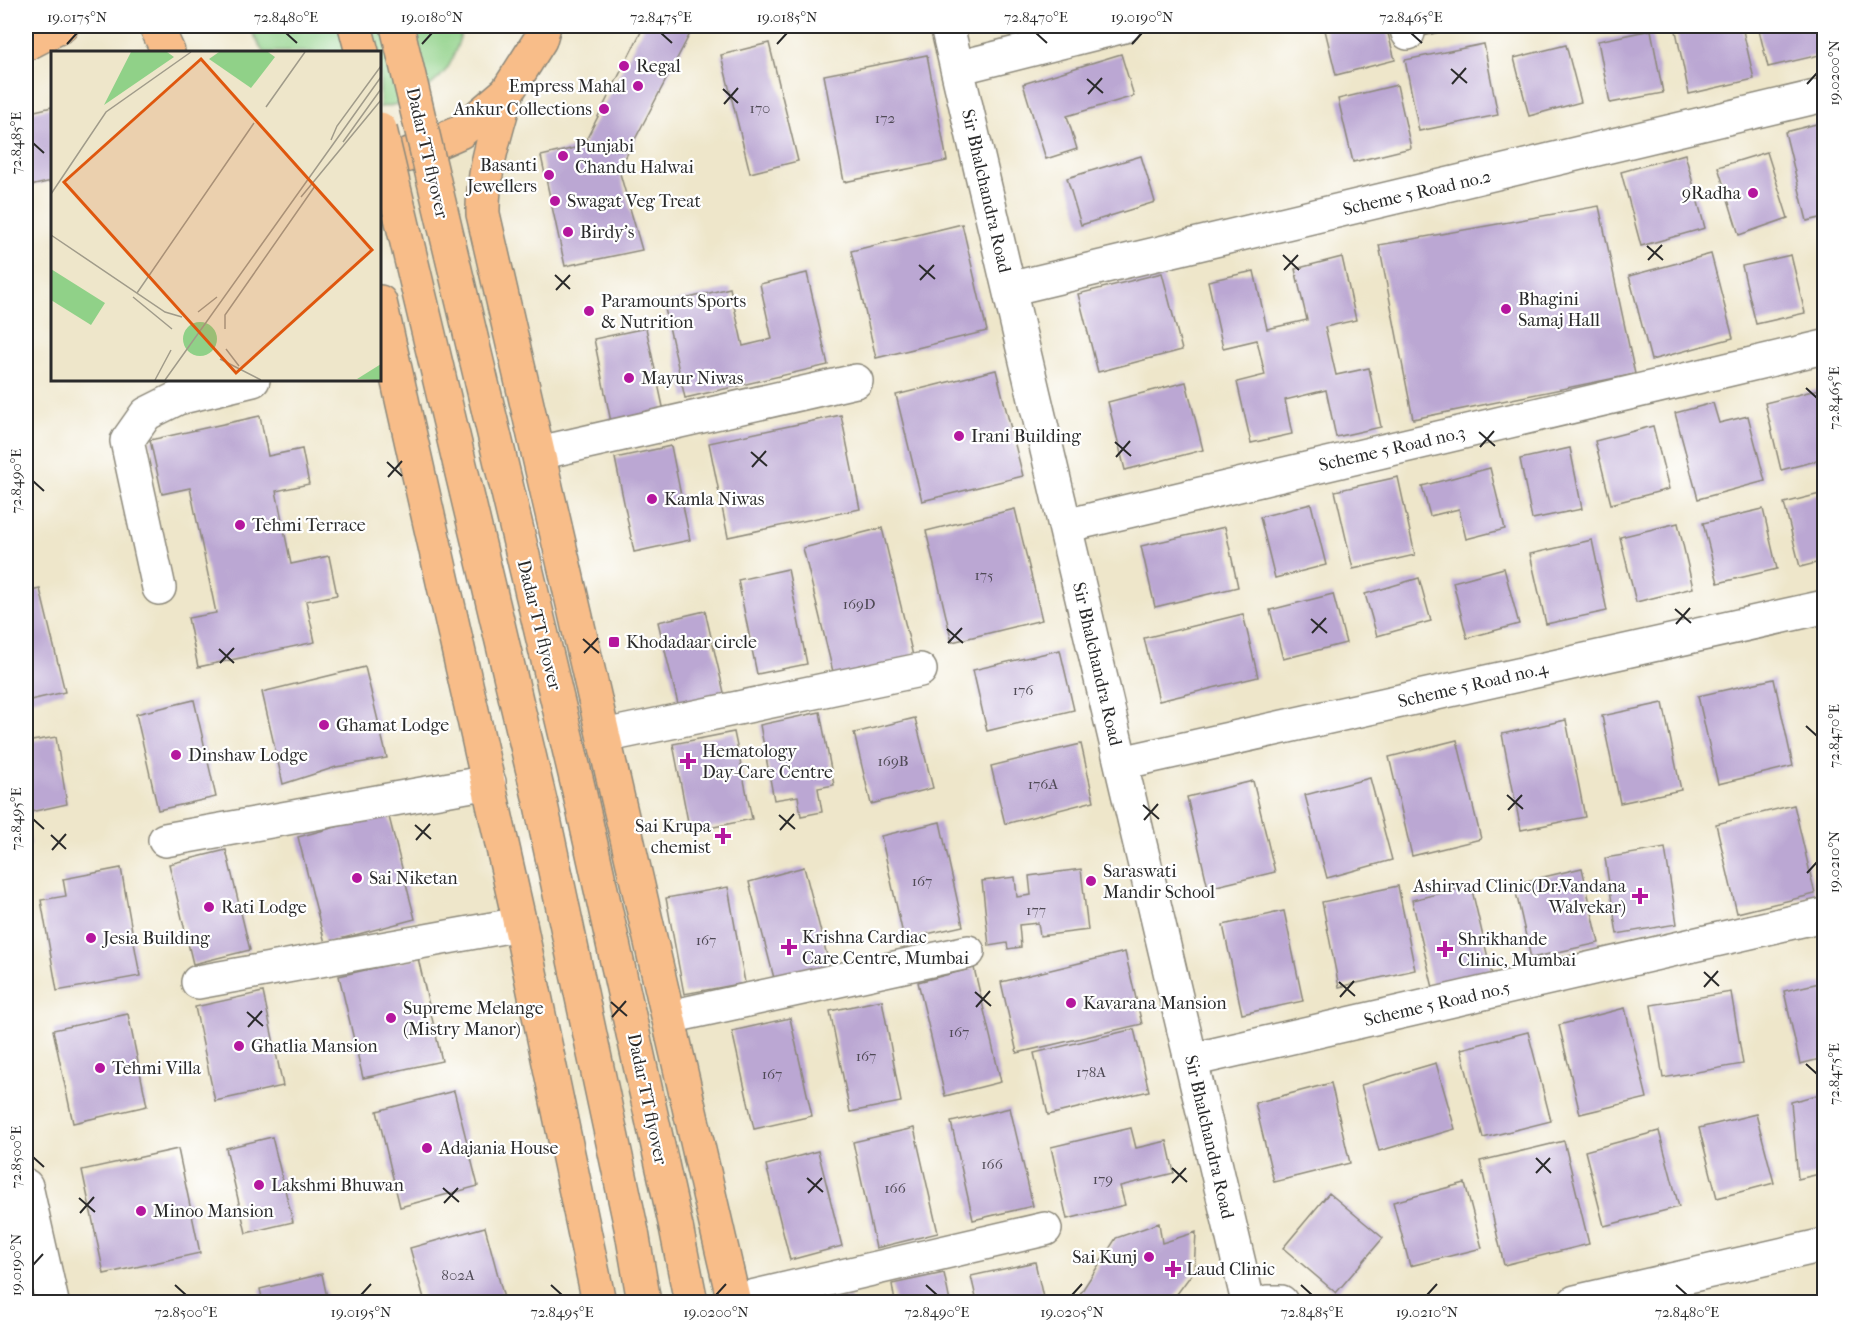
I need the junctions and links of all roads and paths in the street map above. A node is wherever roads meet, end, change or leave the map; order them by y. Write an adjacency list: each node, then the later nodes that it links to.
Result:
1 (61, 26): 8 (main road)
2 (156, 26): 9 (main road)
3 (355, 26): 10 (main road)
4 (397, 26): 45 (main road, Dadar TT flyover, bridge)
5 (544, 26): 14 (main road)
6 (947, 26): 13 (street, Sir Bhalchandra Road)
7 (1124, 26): 13 (street)
8 (26, 44)
9 (168, 51)
10 (362, 51)
11 (26, 52): 12 (main road)
12 (51, 54)
13 (957, 68): 18 (street, Sir Bhalchandra Road)
14 (507, 92): 17 (main road); 24 (main road)
15 (1824, 95): 18 (street, Scheme 5 Road no.2)
16 (381, 133): 44 (main road, bridge)
17 (381, 159)
18 (1009, 289): 25 (street, Sir Bhalchandra Road)
19 (381, 312): 20 (main road)
20 (385, 346): 31 (main road)
21 (1824, 347): 25 (street, Scheme 5 Road no.3)
22 (249, 381): 26 (street)
23 (856, 381): 24 (street)
24 (539, 453): 29 (main road)
25 (1065, 526): 30 (street, Sir Bhalchandra Road)
26 (159, 588)
27 (1824, 607): 30 (street, Scheme 5 Road no.4)
28 (920, 670): 29 (street)
29 (604, 736): 37 (main road)
30 (1121, 763): 38 (street, Sir Bhalchandra Road)
31 (489, 782): 32 (street); 34 (main road)
32 (165, 840)
33 (1824, 915): 38 (street, Scheme 5 Road no.5)
34 (520, 924): 36 (street); 43 (main road)
35 (968, 952): 37 (street)
36 (198, 982)
37 (669, 1017): 46 (main road)
38 (1191, 1060): 47 (street, Sir Bhalchandra Road)
39 (26, 1186): 42 (street)
40 (1045, 1229): 46 (street)
41 (1824, 1245): 50 (street)
42 (52, 1302)
43 (599, 1302)
44 (644, 1302)
45 (691, 1302)
46 (734, 1302)
47 (1248, 1302)
48 (1268, 1302): 49 (street)
49 (1281, 1302)
50 (1575, 1302)

